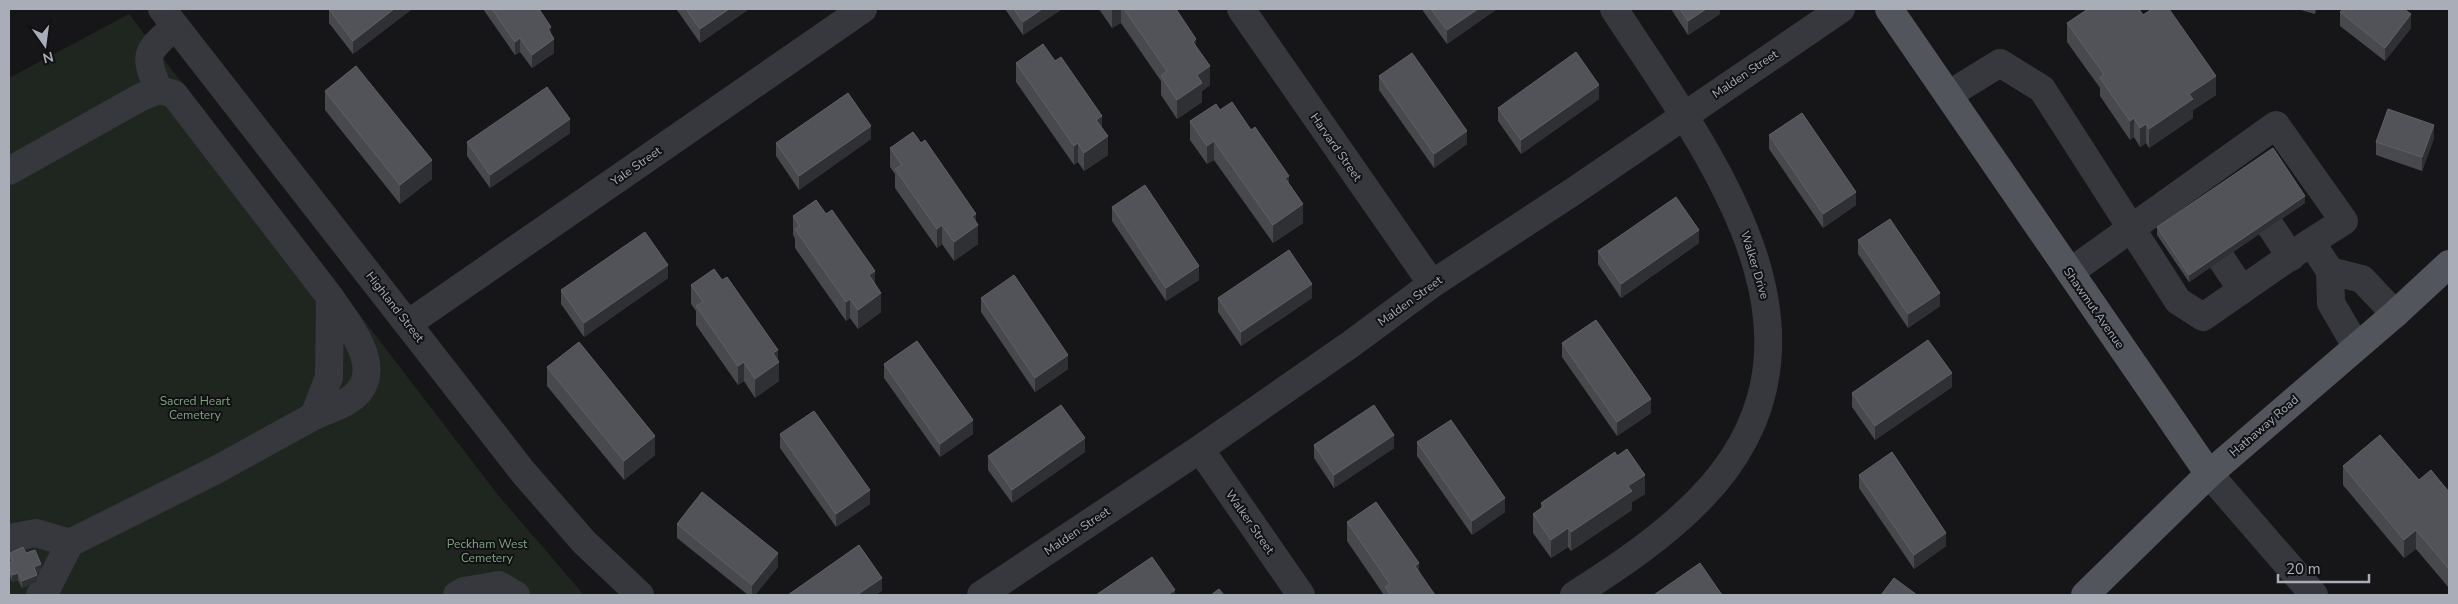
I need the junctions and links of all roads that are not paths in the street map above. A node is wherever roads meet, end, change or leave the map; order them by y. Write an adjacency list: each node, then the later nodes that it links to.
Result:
1 (862, 9): 22 (street, Yale Street)
2 (1241, 9): 18 (street, Harvard Street)
3 (1614, 9): 9 (street, Walker Drive)
4 (1841, 9): 9 (street, Malden Street)
5 (1889, 9): 8 (main road, Shawmut Avenue)
6 (169, 17): 7 (street); 22 (street, Highland Street)
7 (159, 90): 10 (street); 20 (street)
8 (1948, 96): 12 (street); 17 (main road, Shawmut Avenue)
9 (1684, 116): 18 (street, Malden Street); 35 (street, Walker Drive)
10 (9, 171)
11 (2271, 227): 13 (street)
12 (2132, 228): 13 (street); 17 (street); 19 (street)
13 (2301, 250): 16 (street); 19 (street)
14 (2222, 260): 19 (street)
15 (2449, 264): 21 (main road, Hathaway Road)
16 (2330, 271): 21 (street); 23 (street)
17 (2070, 272): 26 (main road, Shawmut Avenue)
18 (1432, 284): 25 (street, Malden Street)
19 (2242, 290)
20 (330, 297): 24 (street); 24 (street)
21 (2395, 314): 23 (main road, Hathaway Road)
22 (409, 323): 32 (street, Highland Street)
23 (2356, 346): 26 (main road, Hathaway Road)
24 (314, 416): 28 (street)
25 (1200, 449): 33 (street, Malden Street); 34 (street, Walker Street)
26 (2209, 474): 36 (main road, Hathaway Road); 37 (street, Shawmut Avenue)
27 (9, 538): 28 (street)
28 (70, 543): 29 (street)
29 (40, 595)
30 (457, 595): 31 (street)
31 (516, 595)
32 (640, 595)
33 (981, 595)
34 (1300, 595)
35 (1574, 595)
36 (2085, 595)
37 (2314, 595)

